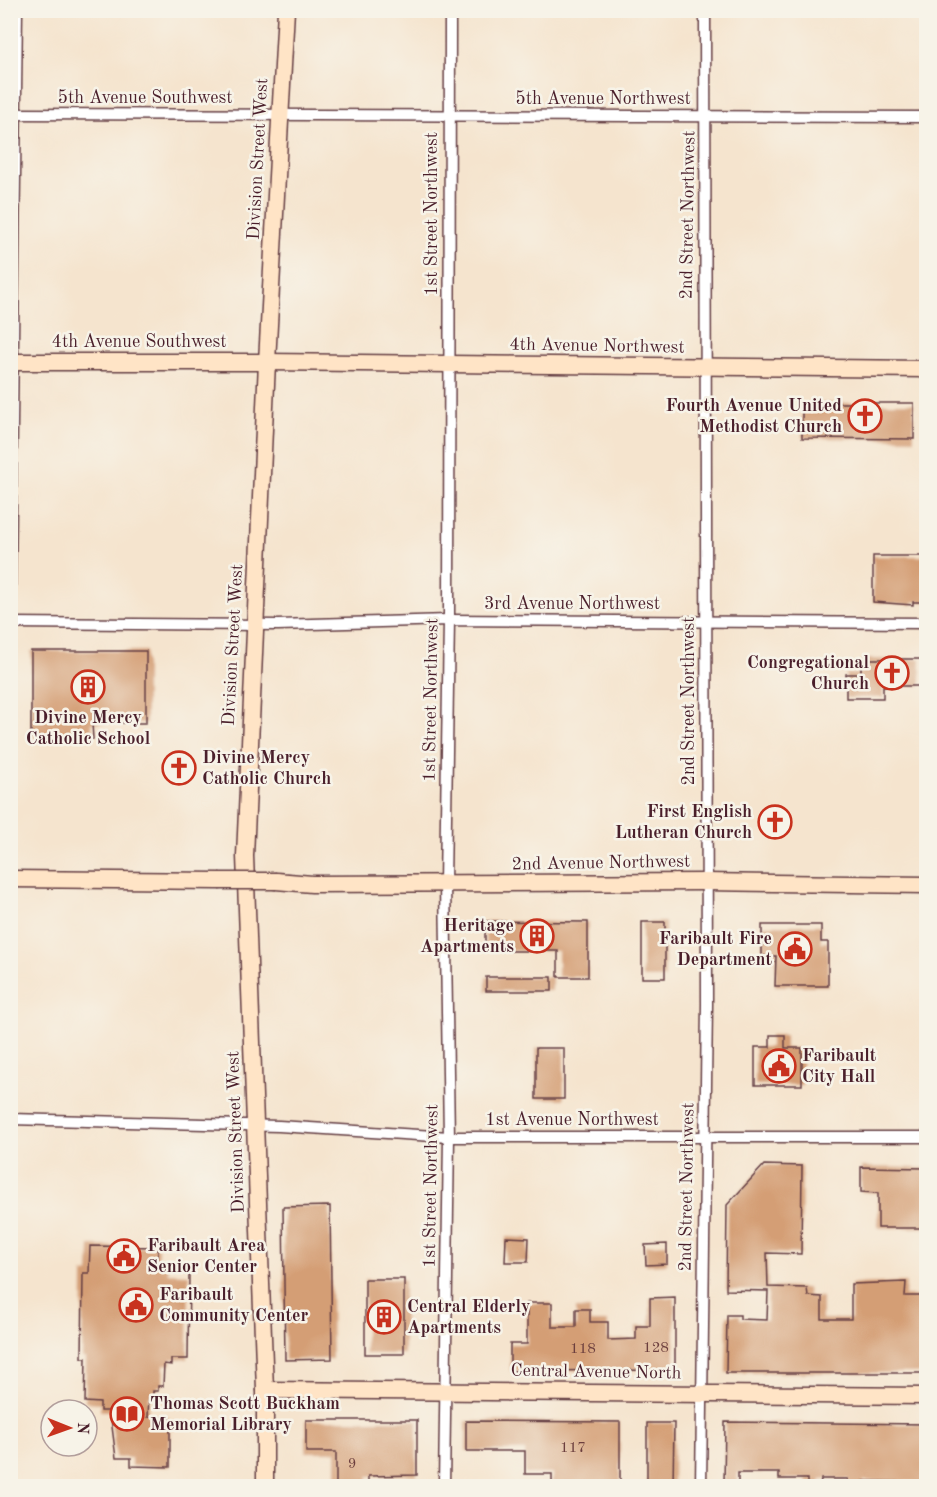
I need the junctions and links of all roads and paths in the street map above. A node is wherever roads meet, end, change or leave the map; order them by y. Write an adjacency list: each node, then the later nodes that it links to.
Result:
1 (17, 10): 5 (street)
2 (286, 10): 6 (street, Division Street West)
3 (450, 10): 7 (street, 1st Street Northwest)
4 (705, 10): 8 (street, 2nd Street Northwest)
5 (14, 114): 6 (street, 5th Avenue Southwest); 10 (street)
6 (279, 114): 7 (street, 5th Avenue Northwest); 11 (street, Division Street West)
7 (449, 116): 8 (street, 5th Avenue Northwest); 12 (street, 1st Street Northwest)
8 (706, 116): 9 (street, 5th Avenue Northwest); 13 (street, 2nd Street Northwest)
9 (927, 117)
10 (12, 362): 11 (street, 4th Avenue Southwest); 15 (street)
11 (267, 362): 12 (street, 4th Avenue Northwest); 20 (street, Division Street West)
12 (448, 364): 13 (street, 4th Avenue Northwest); 16 (street, 1st Street Northwest)
13 (704, 366): 14 (street, 4th Avenue Northwest); 17 (street, 2nd Street Northwest)
14 (927, 369)
15 (10, 586)
16 (449, 620): 17 (street, 3rd Avenue Northwest); 20 (street, 3rd Avenue Northwest); 23 (street, 1st Street Northwest)
17 (706, 621): 19 (street, 3rd Avenue Northwest); 22 (street, 2nd Street Northwest)
18 (10, 623): 20 (street, 3rd Avenue Northwest)
19 (927, 623)
20 (254, 625): 26 (street, Division Street West)
21 (10, 879): 23 (street, 2nd Avenue Northwest, bridge)
22 (706, 882): 23 (street, 2nd Avenue Northwest); 24 (street, 2nd Avenue Northwest); 27 (street, 2nd Street Northwest)
23 (445, 885): 28 (street, 1st Street Northwest)
24 (927, 885)
25 (10, 1119): 26 (street, 1st Avenue Northwest)
26 (255, 1126): 28 (street, 1st Avenue Northwest); 30 (street, Division Street West)
27 (705, 1136): 28 (street, 1st Avenue Northwest); 29 (street, 1st Avenue Northwest); 32 (street, 2nd Street Northwest)
28 (449, 1137): 31 (street, 1st Street Northwest)
29 (927, 1137)
30 (265, 1390): 31 (street, Central Avenue North); 34 (street, Division Street West)
31 (444, 1390): 32 (street, Central Avenue North); 35 (street, 1st Street Northwest)
32 (702, 1392): 33 (street, Central Avenue North); 36 (street, 2nd Street Northwest)
33 (927, 1396)
34 (265, 1486)
35 (444, 1486)
36 (701, 1486)

